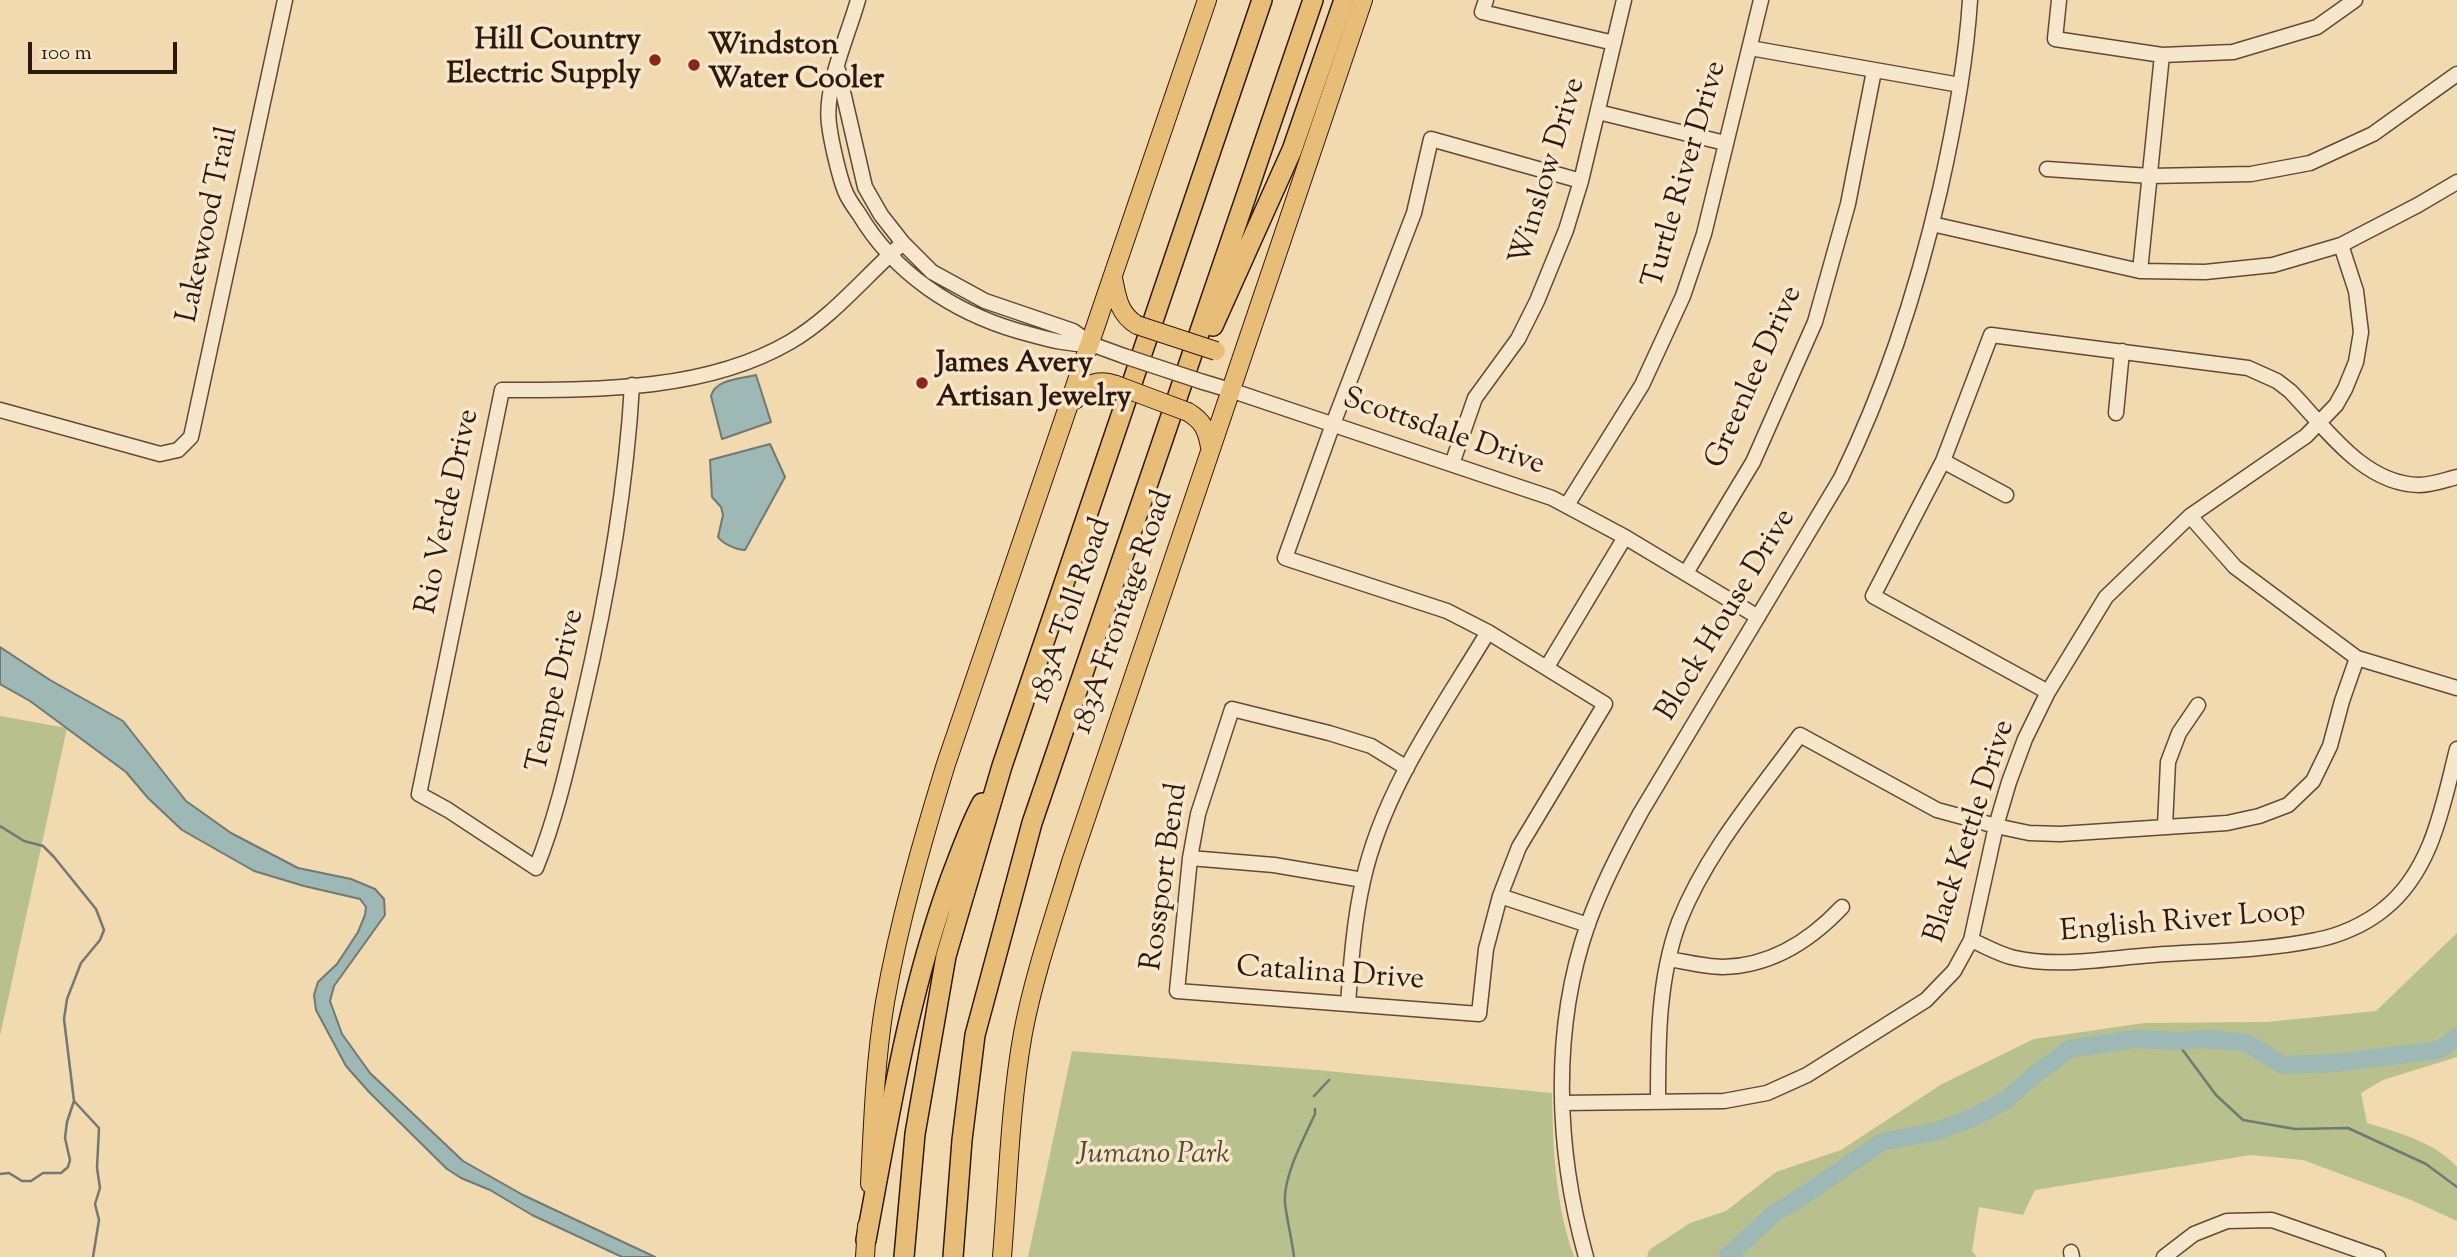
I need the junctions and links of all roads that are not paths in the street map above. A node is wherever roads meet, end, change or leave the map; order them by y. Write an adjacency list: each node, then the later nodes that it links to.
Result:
1 (285, 0): 41 (street, Lakewood Trail)
2 (858, 0): 18 (street, Scottsdale Drive)
3 (1207, 0): 34 (main road)
4 (1252, 0): 19 (highway)
5 (1262, 0): 19 (highway, 183A Toll Road)
6 (1313, 0): 45 (highway, 183A Toll Road)
7 (1343, 0): 45 (highway)
8 (1363, 0): 35 (main road, 183A Frontage Road)
9 (1486, 0): 15 (street)
10 (1624, 0): 15 (street, Winslow Drive)
11 (1761, 0): 16 (street, Turtle River Drive)
12 (1970, 0): 22 (street, Block House Drive)
13 (2059, 0): 17 (street)
14 (2355, 0): 17 (street)
15 (1614, 43): 23 (street, Winslow Drive)
16 (1750, 48): 20 (street); 24 (street, Turtle River Drive)
17 (2162, 55): 26 (street)
18 (838, 67): 30 (street, Scottsdale Drive); 32 (street, Scottsdale Drive)
19 (1238, 71): 63 (highway, 183A Toll Road)
20 (1874, 71): 22 (street); 54 (street, Greenlee Drive)
21 (2457, 74): 26 (street)
22 (1960, 85): 29 (street, Block House Drive)
23 (1598, 112): 24 (street); 27 (street, Winslow Drive)
24 (1725, 143): 51 (street, Turtle River Drive)
25 (2047, 169): 26 (street)
26 (2150, 176): 33 (street)
27 (1581, 181): 44 (street); 48 (street, Winslow Drive)
28 (2457, 182): 31 (street)
29 (1932, 224): 33 (street); 55 (street, Block House Drive)
30 (903, 243): 32 (street, Rio Verde Drive); 36 (street, Scottsdale Drive)
31 (2341, 245): 33 (street); 43 (street, Black Kettle Drive)
32 (888, 256): 36 (street, Scottsdale Drive); 38 (street, Rio Verde Drive)
33 (2140, 271)
34 (1113, 278): 35 (main road, bridge); 36 (main road)
35 (1250, 337): 39 (main road, 183A Frontage Road)
36 (1091, 344): 39 (street, Scottsdale Drive, bridge); 40 (main road)
37 (2122, 351): 42 (street); 43 (street); 47 (street)
38 (632, 385): 65 (street, Rio Verde Drive); 65 (street, Tempe Drive)
39 (1230, 390): 44 (street, Scottsdale Drive); 46 (main road, 183A Frontage Road)
40 (1069, 407): 46 (main road, bridge); 79 (main road)
41 (0, 410)
42 (2116, 413)
43 (2320, 422): 49 (street); 52 (street, Black Kettle Drive)
44 (1333, 424): 48 (street, Scottsdale Drive); 56 (street)
45 (1165, 433): 81 (highway, 183A Toll Road)
46 (1210, 447): 82 (main road, 183A Frontage Road)
47 (1943, 461): 50 (street); 60 (street)
48 (1452, 464): 51 (street, Scottsdale Drive)
49 (2457, 477)
50 (2006, 495)
51 (1567, 505): 53 (street, Scottsdale Drive)
52 (2190, 516): 57 (street); 60 (street, Black Kettle Drive)
53 (1625, 537): 54 (street, Scottsdale Drive); 58 (street)
54 (1686, 573): 55 (street, Scottsdale Drive)
55 (1758, 617): 72 (street, Block House Drive)
56 (1488, 632): 58 (street); 64 (street)
57 (2357, 658): 59 (street); 67 (street)
58 (1547, 667): 70 (street)
59 (2457, 688)
60 (2048, 692): 66 (street, Black Kettle Drive)
61 (2198, 705): 67 (street)
62 (2457, 749): 73 (street, English River Loop)
63 (1002, 766): 79 (highway); 80 (highway, 183A Toll Road)
64 (1407, 768): 68 (street, Rossport Bend); 69 (street)
65 (419, 794)
66 (1996, 826): 67 (street); 73 (street, Black Kettle Drive); 74 (street)
67 (2165, 826)
68 (1190, 858): 69 (street); 75 (street, Rossport Bend)
69 (1363, 880): 76 (street)
70 (1500, 896): 72 (street); 76 (street, Catalina Drive)
71 (1842, 907): 74 (street)
72 (1588, 925): 78 (street, Block House Drive)
73 (1971, 940): 77 (street, Black Kettle Drive)
74 (1669, 959): 77 (street)
75 (1177, 991): 76 (street, Catalina Drive)
76 (1348, 1004)
77 (1658, 1101): 78 (street, Black Kettle Drive)
78 (1562, 1103): 83 (street, Block House Drive)
79 (866, 1248)
80 (904, 1257)
81 (953, 1257)
82 (1002, 1257)
83 (1586, 1257)
84 (2164, 1257): 85 (street)
85 (2378, 1257)

